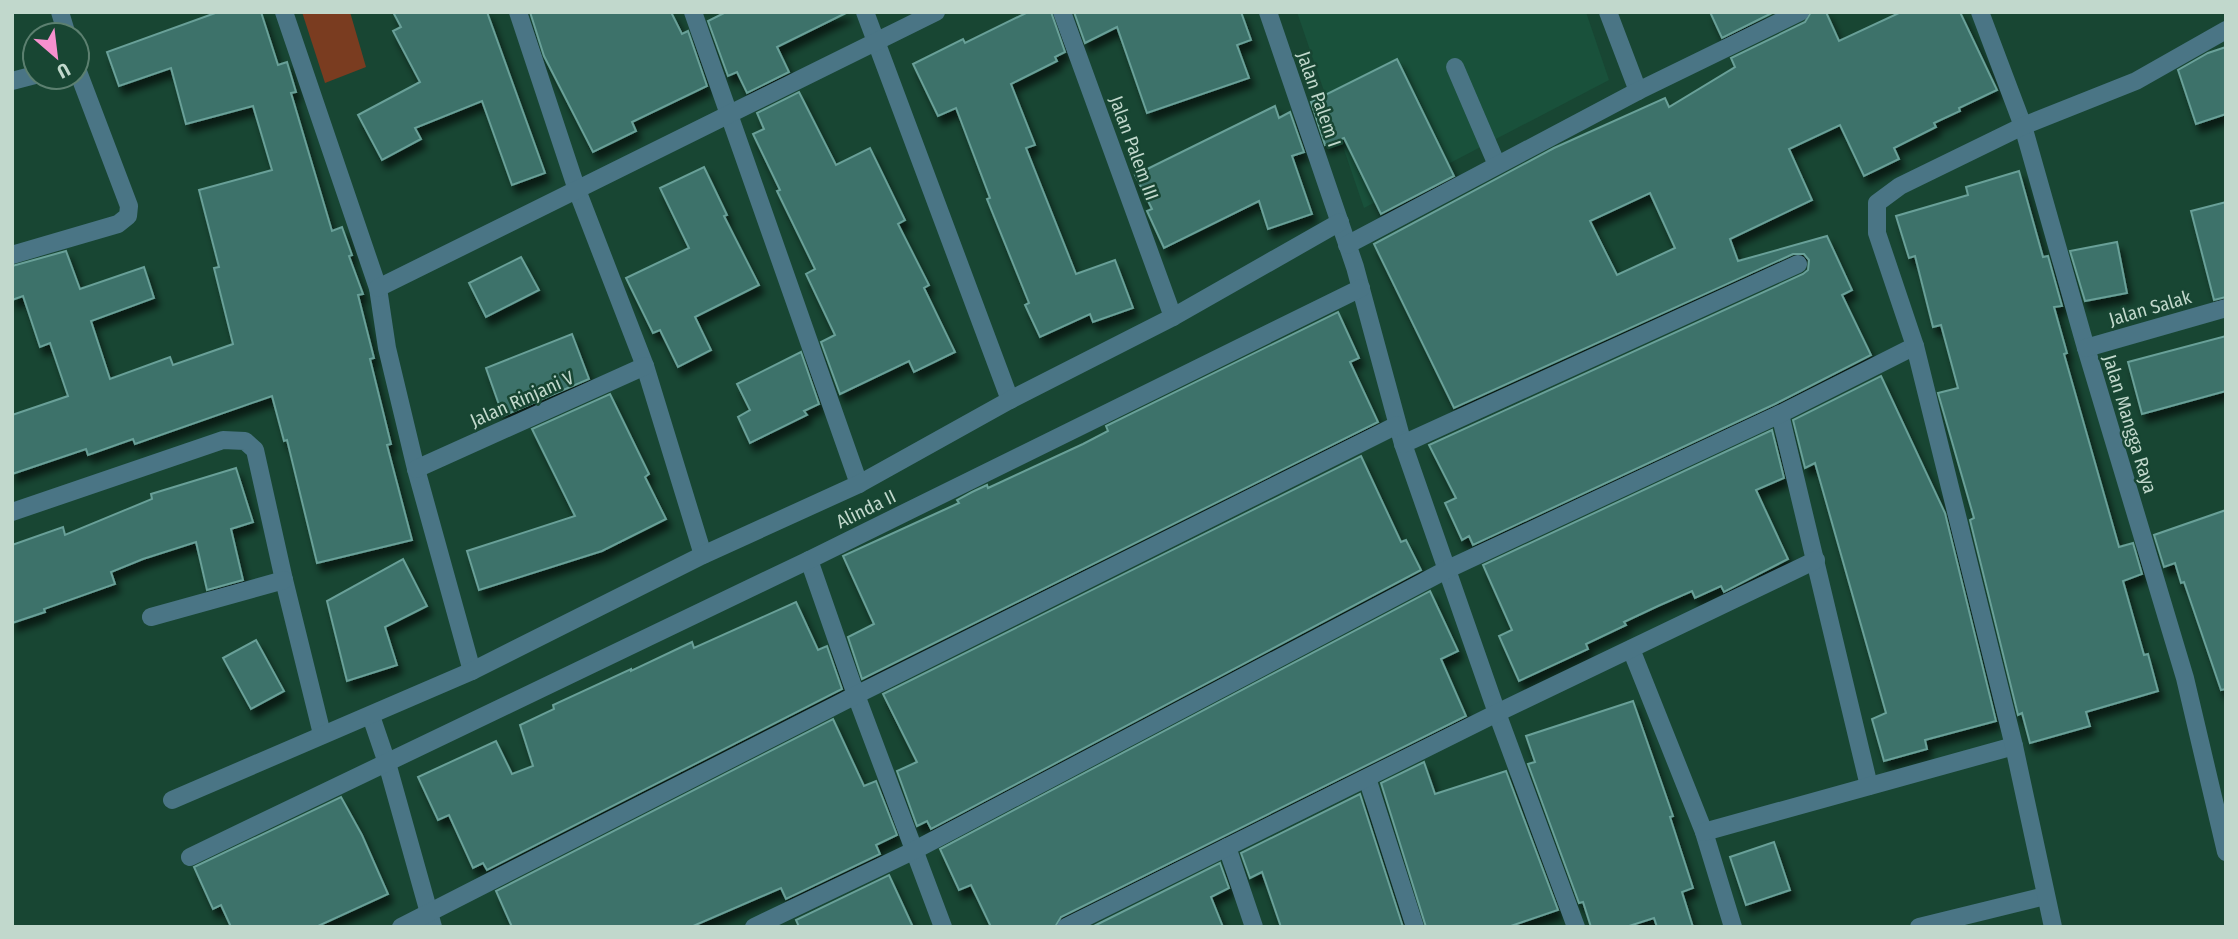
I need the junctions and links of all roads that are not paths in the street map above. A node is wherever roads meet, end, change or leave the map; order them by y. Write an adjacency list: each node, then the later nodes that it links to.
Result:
1 (284, 12): 24 (street)
2 (518, 12): 19 (street)
3 (693, 12): 16 (street)
4 (865, 12): 12 (street)
5 (936, 12): 12 (street)
6 (1062, 12): 27 (street, Jalan Palem III)
7 (1268, 12): 20 (street, Jalan Palem I)
8 (1608, 12): 15 (street)
9 (1800, 12): 15 (street)
10 (1980, 12): 17 (street, Jalan Mangga Raya)
11 (2226, 30): 17 (street)
12 (875, 43): 16 (street); 31 (street)
13 (1455, 67): 18 (street)
14 (85, 91): 22 (street)
15 (1637, 91): 18 (street)
16 (731, 115): 19 (street); 36 (street)
17 (2023, 126): 28 (street); 29 (street, Jalan Mangga Raya)
18 (1497, 165): 21 (street)
19 (577, 190): 24 (street); 30 (street)
20 (1340, 222): 21 (street, Jalan Palem I); 27 (street)
21 (1347, 245): 25 (street, Jalan Palem I)
22 (12, 255)
23 (1798, 264): 34 (street)
24 (378, 288): 35 (street)
25 (1361, 288): 33 (street, Jalan Palem I); 40 (street, Alinda II)
26 (2226, 308): 29 (street, Jalan Salak)
27 (1173, 317): 31 (street)
28 (1915, 346): 32 (street); 50 (street)
29 (2086, 348): 58 (street, Jalan Mangga Raya)
30 (645, 366): 35 (street, Jalan Rinjani V); 38 (street)
31 (1010, 400): 36 (street)
32 (1780, 414): 39 (street); 41 (street)
33 (1397, 425): 34 (street, Jalan Palem I); 46 (street)
34 (1403, 444): 41 (street, Jalan Palem I)
35 (416, 469): 45 (street)
36 (859, 484): 38 (street)
37 (12, 512): 42 (street)
38 (703, 555): 45 (street)
39 (1816, 560): 44 (street); 53 (street)
40 (808, 561): 46 (street); 51 (street, Alinda II)
41 (1446, 570): 47 (street, Jalan Palem I); 57 (street)
42 (284, 580): 43 (street); 49 (street)
43 (151, 617)
44 (1631, 649): 47 (street); 55 (street)
45 (472, 671): 48 (street)
46 (856, 695): 57 (street); 61 (street)
47 (1497, 713): 52 (street); 68 (street, Jalan Palem I)
48 (371, 716): 49 (street); 51 (street)
49 (322, 734): 54 (street)
50 (2014, 746): 53 (street); 60 (street)
51 (387, 763): 59 (street, Alinda II); 61 (street)
52 (1367, 778): 56 (street); 67 (street)
53 (1869, 786): 55 (street)
54 (172, 800)
55 (1704, 832): 69 (street)
56 (1227, 847): 65 (street); 66 (street)
57 (915, 850): 63 (street); 64 (street)
58 (2226, 852)
59 (190, 857)
60 (2045, 896): 70 (street); 71 (street)
61 (431, 921): 62 (street)
62 (401, 927)
63 (754, 927)
64 (943, 927)
65 (1066, 927)
66 (1254, 927)
67 (1415, 927)
68 (1576, 927)
69 (1733, 927)
70 (1919, 927)
71 (2053, 927)

